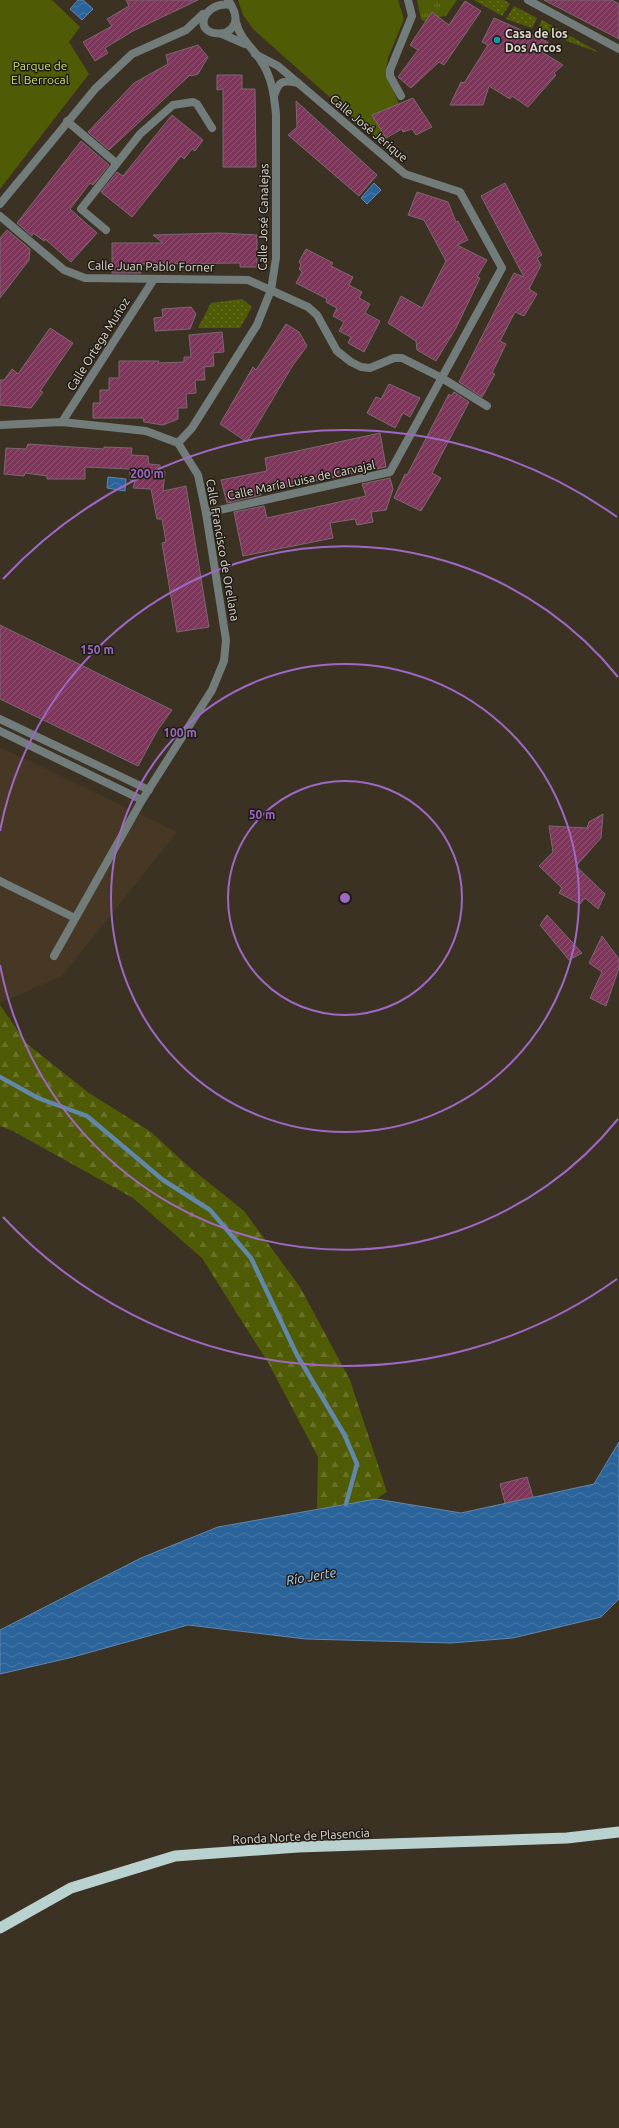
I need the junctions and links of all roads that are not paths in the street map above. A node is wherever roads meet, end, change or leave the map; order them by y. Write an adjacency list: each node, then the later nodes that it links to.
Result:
1 (408, 0): 13 (street)
2 (528, 0): 9 (street)
3 (212, 1): 4 (street); 5 (street)
4 (230, 2): 6 (street)
5 (204, 14): 7 (street); 14 (street)
6 (236, 22): 7 (street); 8 (street, Calle José Canalejas)
7 (222, 34): 8 (street, Calle José Canalejas)
8 (246, 44): 10 (street, Calle José Canalejas)
9 (619, 50)
10 (255, 54): 11 (street, Calle José Jerique); 12 (street, Calle José Canalejas)
11 (299, 84): 12 (street); 22 (street, Calle José Jerique)
12 (274, 96): 21 (street, Calle José Canalejas)
13 (402, 96)
14 (67, 121): 16 (street); 17 (street)
15 (212, 128): 16 (street)
16 (116, 163): 19 (street)
17 (0, 204)
18 (0, 216): 20 (street, Calle Juan Pablo Forner)
19 (106, 230)
20 (154, 279): 21 (street, Calle Juan Pablo Forner); 24 (street, Calle Ortega Muñoz)
21 (271, 290): 22 (street, Calle Juan Pablo Forner); 26 (street, Calle José Canalejas)
22 (442, 378): 23 (street, Calle Juan Pablo Forner); 27 (street, Calle María Luisa de Carvajal)
23 (487, 406)
24 (62, 422): 25 (street); 26 (street)
25 (0, 425)
26 (178, 443): 27 (street, Calle Francisco de Orellana)
27 (206, 513): 30 (street, Calle Francisco de Orellana)
28 (0, 719): 30 (street)
29 (0, 731): 31 (street)
30 (149, 790): 31 (street, Calle Francisco de Orellana)
31 (142, 800): 33 (street, Calle Francisco de Orellana)
32 (0, 881): 33 (street)
33 (75, 918): 34 (street, Calle Francisco de Orellana)
34 (54, 956)
35 (619, 1832): 36 (highway, Ronda Norte de Plasencia)
36 (0, 1928)

